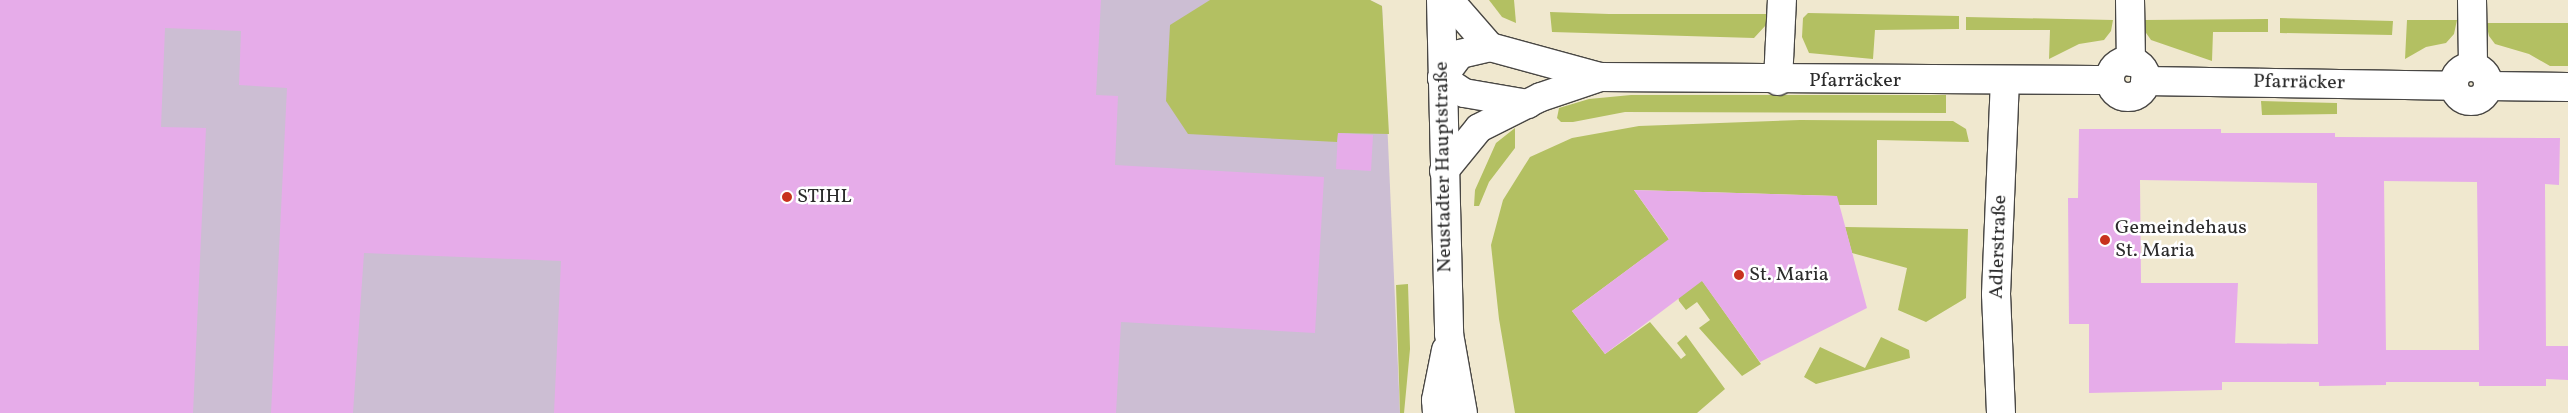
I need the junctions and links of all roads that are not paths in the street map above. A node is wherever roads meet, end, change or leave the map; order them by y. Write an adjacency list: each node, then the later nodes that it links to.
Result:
1 (1441, 0): 10 (street, Neustadter Hauptstraße)
2 (1449, 0): 6 (street)
3 (1782, 0): 11 (street)
4 (2130, 0): 7 (street)
5 (2472, 0): 8 (street)
6 (1490, 47): 9 (street, Pfarräcker); 10 (street, Pfarräcker)
7 (2138, 71): 8 (street, Pfarräcker); 12 (street, Pfarräcker)
8 (2480, 76): 13 (street)
9 (1600, 77): 11 (street, Pfarräcker); 14 (street, Pfarräcker)
10 (1442, 78): 14 (street); 15 (street, Neustadter Hauptstraße)
11 (1778, 81): 12 (street, Pfarräcker)
12 (2005, 81): 19 (street, Adlerstraße)
13 (2568, 87)
14 (1528, 104): 15 (street, Pfarräcker)
15 (1444, 171): 16 (street, Neustadter Hauptstraße)
16 (1449, 334): 17 (street, Neustadter Hauptstraße); 18 (street, Neustadter Hauptstraße)
17 (1437, 413)
18 (1463, 413)
19 (2001, 413)

